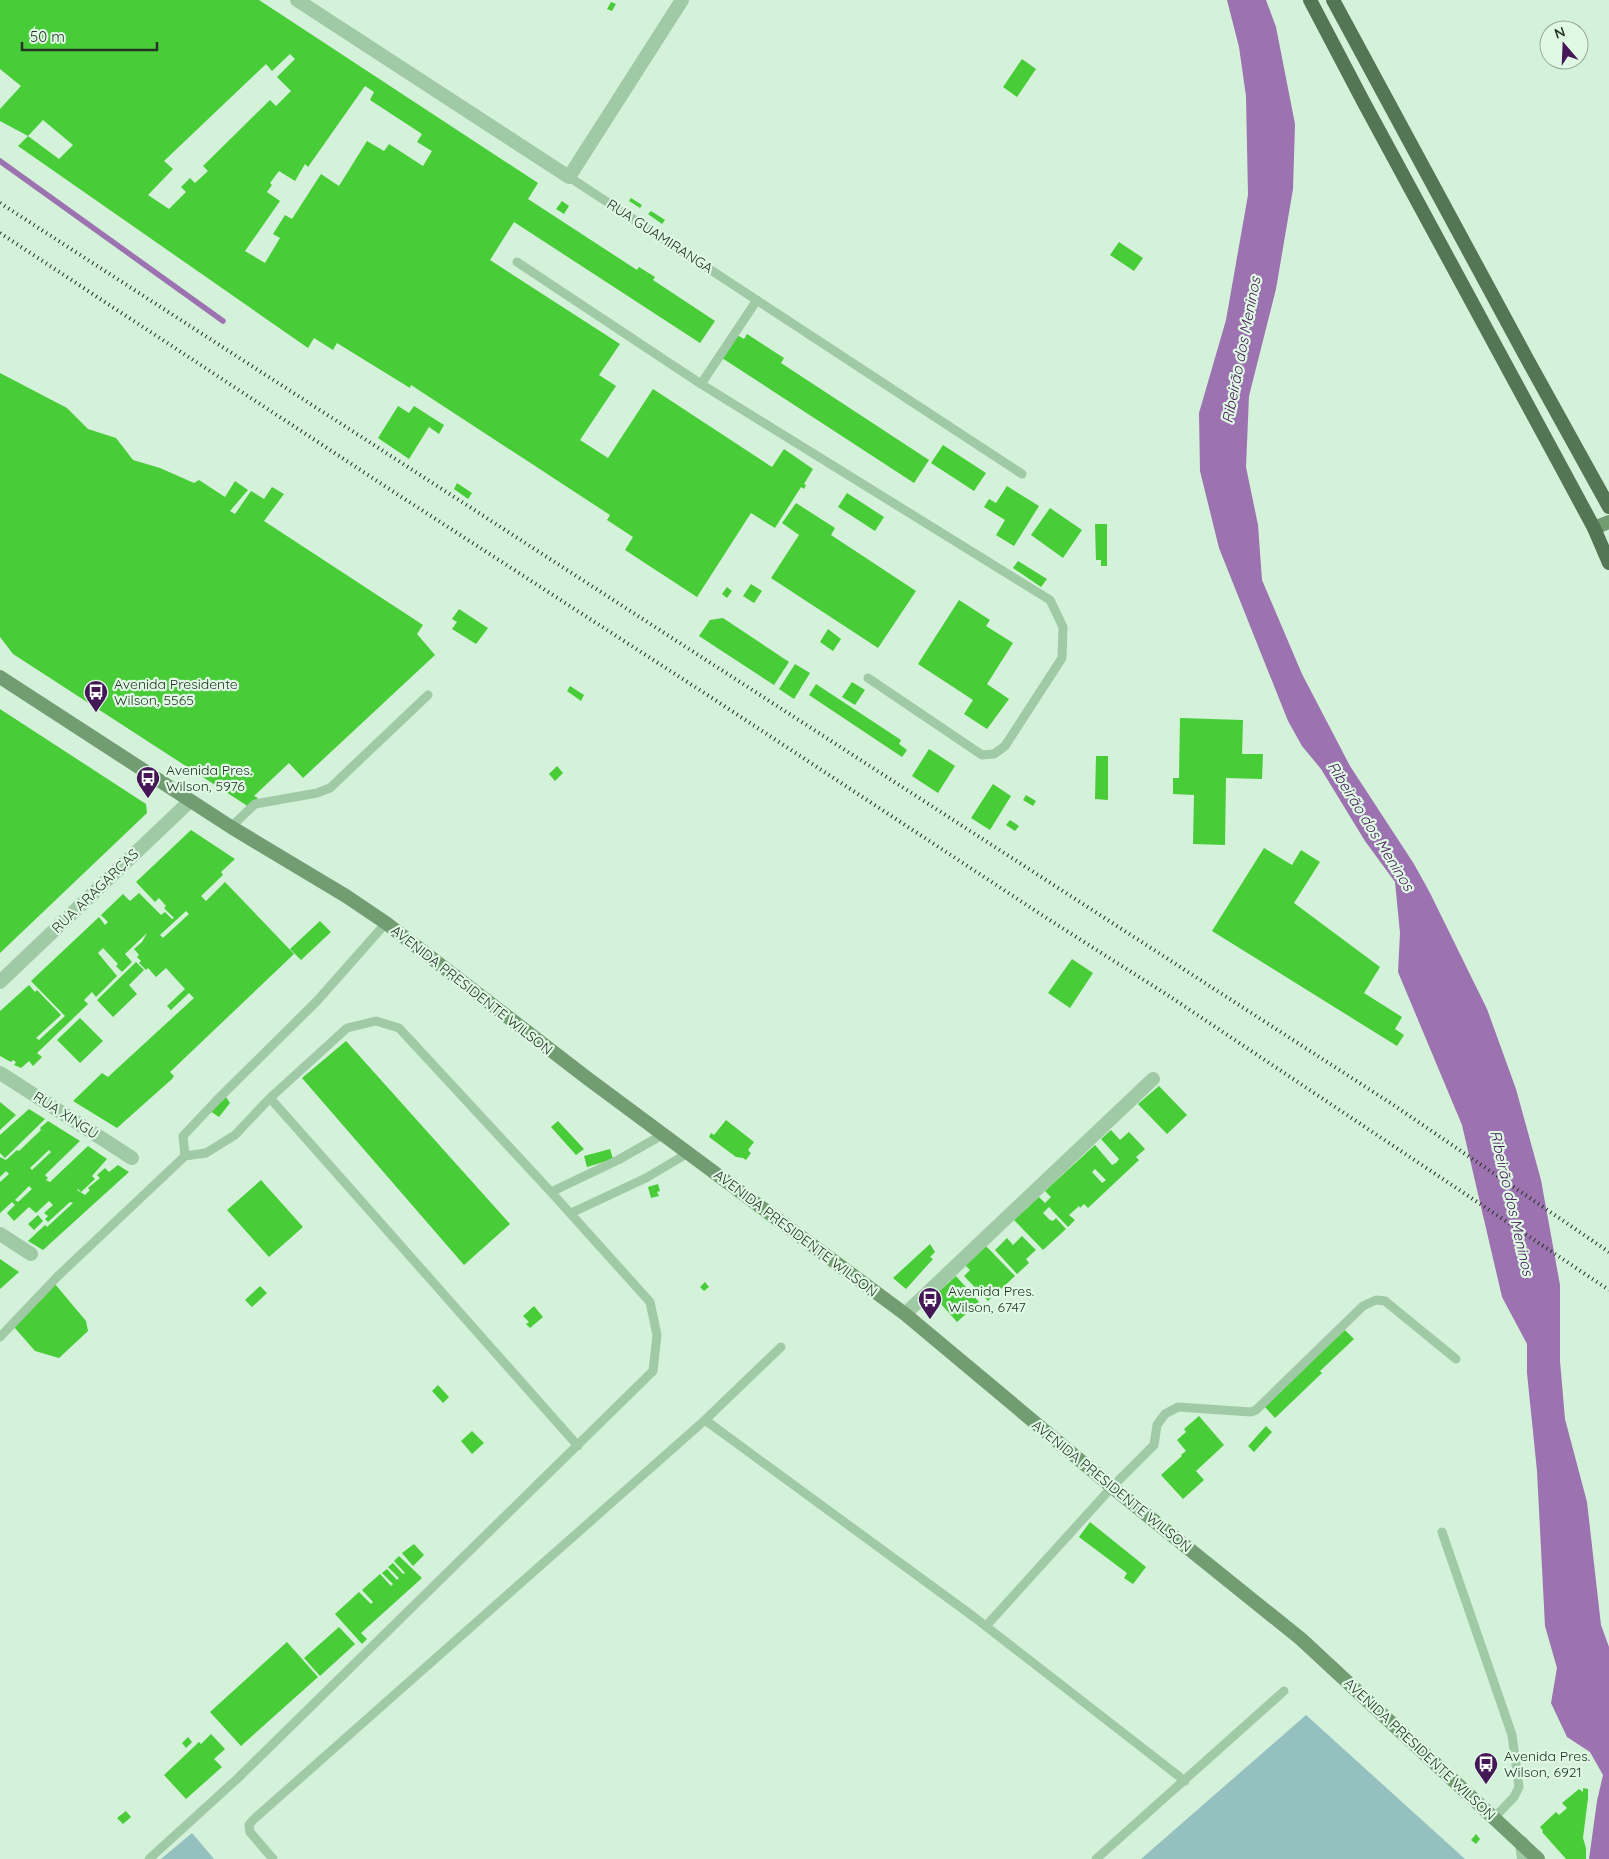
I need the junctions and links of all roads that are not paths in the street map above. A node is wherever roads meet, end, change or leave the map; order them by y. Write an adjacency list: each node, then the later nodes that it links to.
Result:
1 (297, 0): 5 (street, RUA GUAMIRANGA)
2 (682, 0): 5 (street)
3 (1310, 0): 12 (main road)
4 (1333, 0): 10 (main road)
5 (569, 176): 7 (lane, RUA GUAMIRANGA)
6 (517, 262): 8 (lane)
7 (757, 300): 8 (lane); 9 (lane, RUA GUAMIRANGA)
8 (701, 384): 15 (lane)
9 (1022, 474)
10 (1609, 507)
11 (1609, 522): 12 (main road)
12 (1594, 528): 13 (main road)
13 (1609, 563)
14 (0, 677): 17 (main road, AVENIDA PRESIDENTE WILSON)
15 (868, 678)
16 (428, 695): 18 (lane)
17 (190, 801): 18 (main road, AVENIDA PRESIDENTE WILSON); 20 (street, RUA ARAGARÇAS)
18 (231, 827): 19 (main road, AVENIDA PRESIDENTE WILSON)
19 (386, 923): 24 (main road, AVENIDA PRESIDENTE WILSON); 26 (lane)
20 (0, 982)
21 (0, 1073): 27 (street, RUA XINGU)
22 (1153, 1079): 32 (street)
23 (270, 1098): 26 (lane); 28 (lane); 37 (lane)
24 (664, 1134): 25 (main road, AVENIDA PRESIDENTE WILSON); 28 (lane)
25 (688, 1152): 29 (lane); 32 (main road, AVENIDA PRESIDENTE WILSON)
26 (185, 1156): 33 (lane)
27 (132, 1158)
28 (551, 1192): 29 (lane)
29 (571, 1213): 37 (lane)
30 (0, 1234): 31 (street)
31 (31, 1254)
32 (905, 1314): 38 (main road, AVENIDA PRESIDENTE WILSON)
33 (0, 1337)
34 (781, 1347): 36 (lane)
35 (1456, 1359): 38 (lane)
36 (705, 1420): 40 (lane); 46 (lane)
37 (578, 1446): 45 (lane)
38 (1112, 1487): 40 (lane); 43 (main road, AVENIDA PRESIDENTE WILSON)
39 (1442, 1532): 43 (lane)
40 (986, 1626): 42 (lane)
41 (1284, 1691): 42 (lane)
42 (1185, 1781): 47 (lane)
43 (1494, 1818): 44 (main road, AVENIDA PRESIDENTE WILSON)
44 (1522, 1843): 48 (street); 49 (main road, AVENIDA PRESIDENTE WILSON)
45 (149, 1859)
46 (273, 1859)
47 (1096, 1859)
48 (1524, 1859)
49 (1538, 1859)

